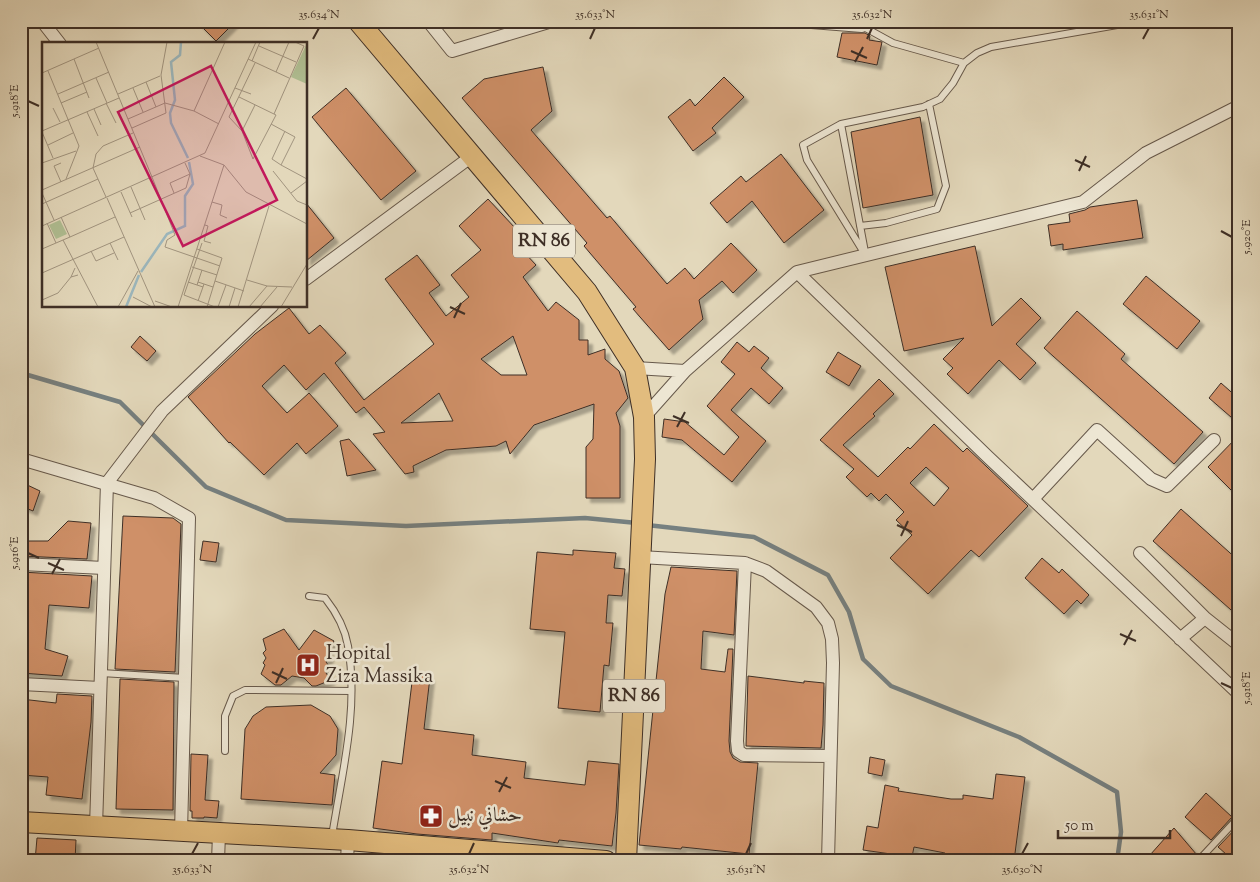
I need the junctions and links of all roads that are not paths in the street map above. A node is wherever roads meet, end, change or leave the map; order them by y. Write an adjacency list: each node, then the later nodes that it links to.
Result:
1 (42, 21): 8 (street)
2 (358, 21): 13 (main road, RN 86)
3 (428, 21): 4 (street)
4 (552, 21)
5 (799, 21): 7 (street)
6 (1140, 21): 9 (lane)
7 (860, 24): 9 (lane)
8 (58, 42)
9 (964, 63): 10 (lane)
10 (929, 104): 12 (lane); 14 (lane)
11 (1239, 106): 15 (street)
12 (841, 124): 14 (lane); 15 (lane)
13 (472, 156): 17 (street); 19 (main road, RN 86)
14 (860, 226): 15 (lane)
15 (866, 256): 16 (street)
16 (797, 272): 20 (street); 25 (street)
17 (308, 278)
18 (270, 308): 24 (street)
19 (635, 368): 20 (street); 21 (main road, RN 86)
20 (685, 371): 21 (street)
21 (644, 417): 27 (main road, RN 86)
22 (1214, 440): 25 (street)
23 (21, 459): 24 (street)
24 (107, 483): 30 (street); 36 (street)
25 (1033, 499): 33 (street)
26 (1140, 553): 32 (street)
27 (640, 557): 28 (street); 52 (main road, RN 86)
28 (745, 563): 42 (street); 42 (street)
29 (21, 564): 30 (street)
30 (104, 568): 35 (street)
31 (309, 596): 39 (lane)
32 (1205, 618): 33 (street); 34 (street)
33 (1180, 639): 40 (street)
34 (1239, 645)
35 (101, 673): 36 (lane); 38 (street)
36 (185, 678): 46 (street)
37 (21, 684): 38 (street)
38 (100, 688): 45 (street)
39 (352, 691): 41 (lane); 48 (lane)
40 (1239, 694)
41 (225, 752)
42 (830, 756): 53 (street)
43 (1239, 817): 54 (lane)
44 (21, 822): 45 (main road)
45 (96, 826): 46 (main road)
46 (181, 832): 47 (main road)
47 (219, 834): 48 (main road); 49 (street)
48 (340, 840): 50 (street); 51 (main road)
49 (218, 861)
50 (347, 861)
51 (606, 861)
52 (626, 861)
53 (828, 861)
54 (1198, 861)

